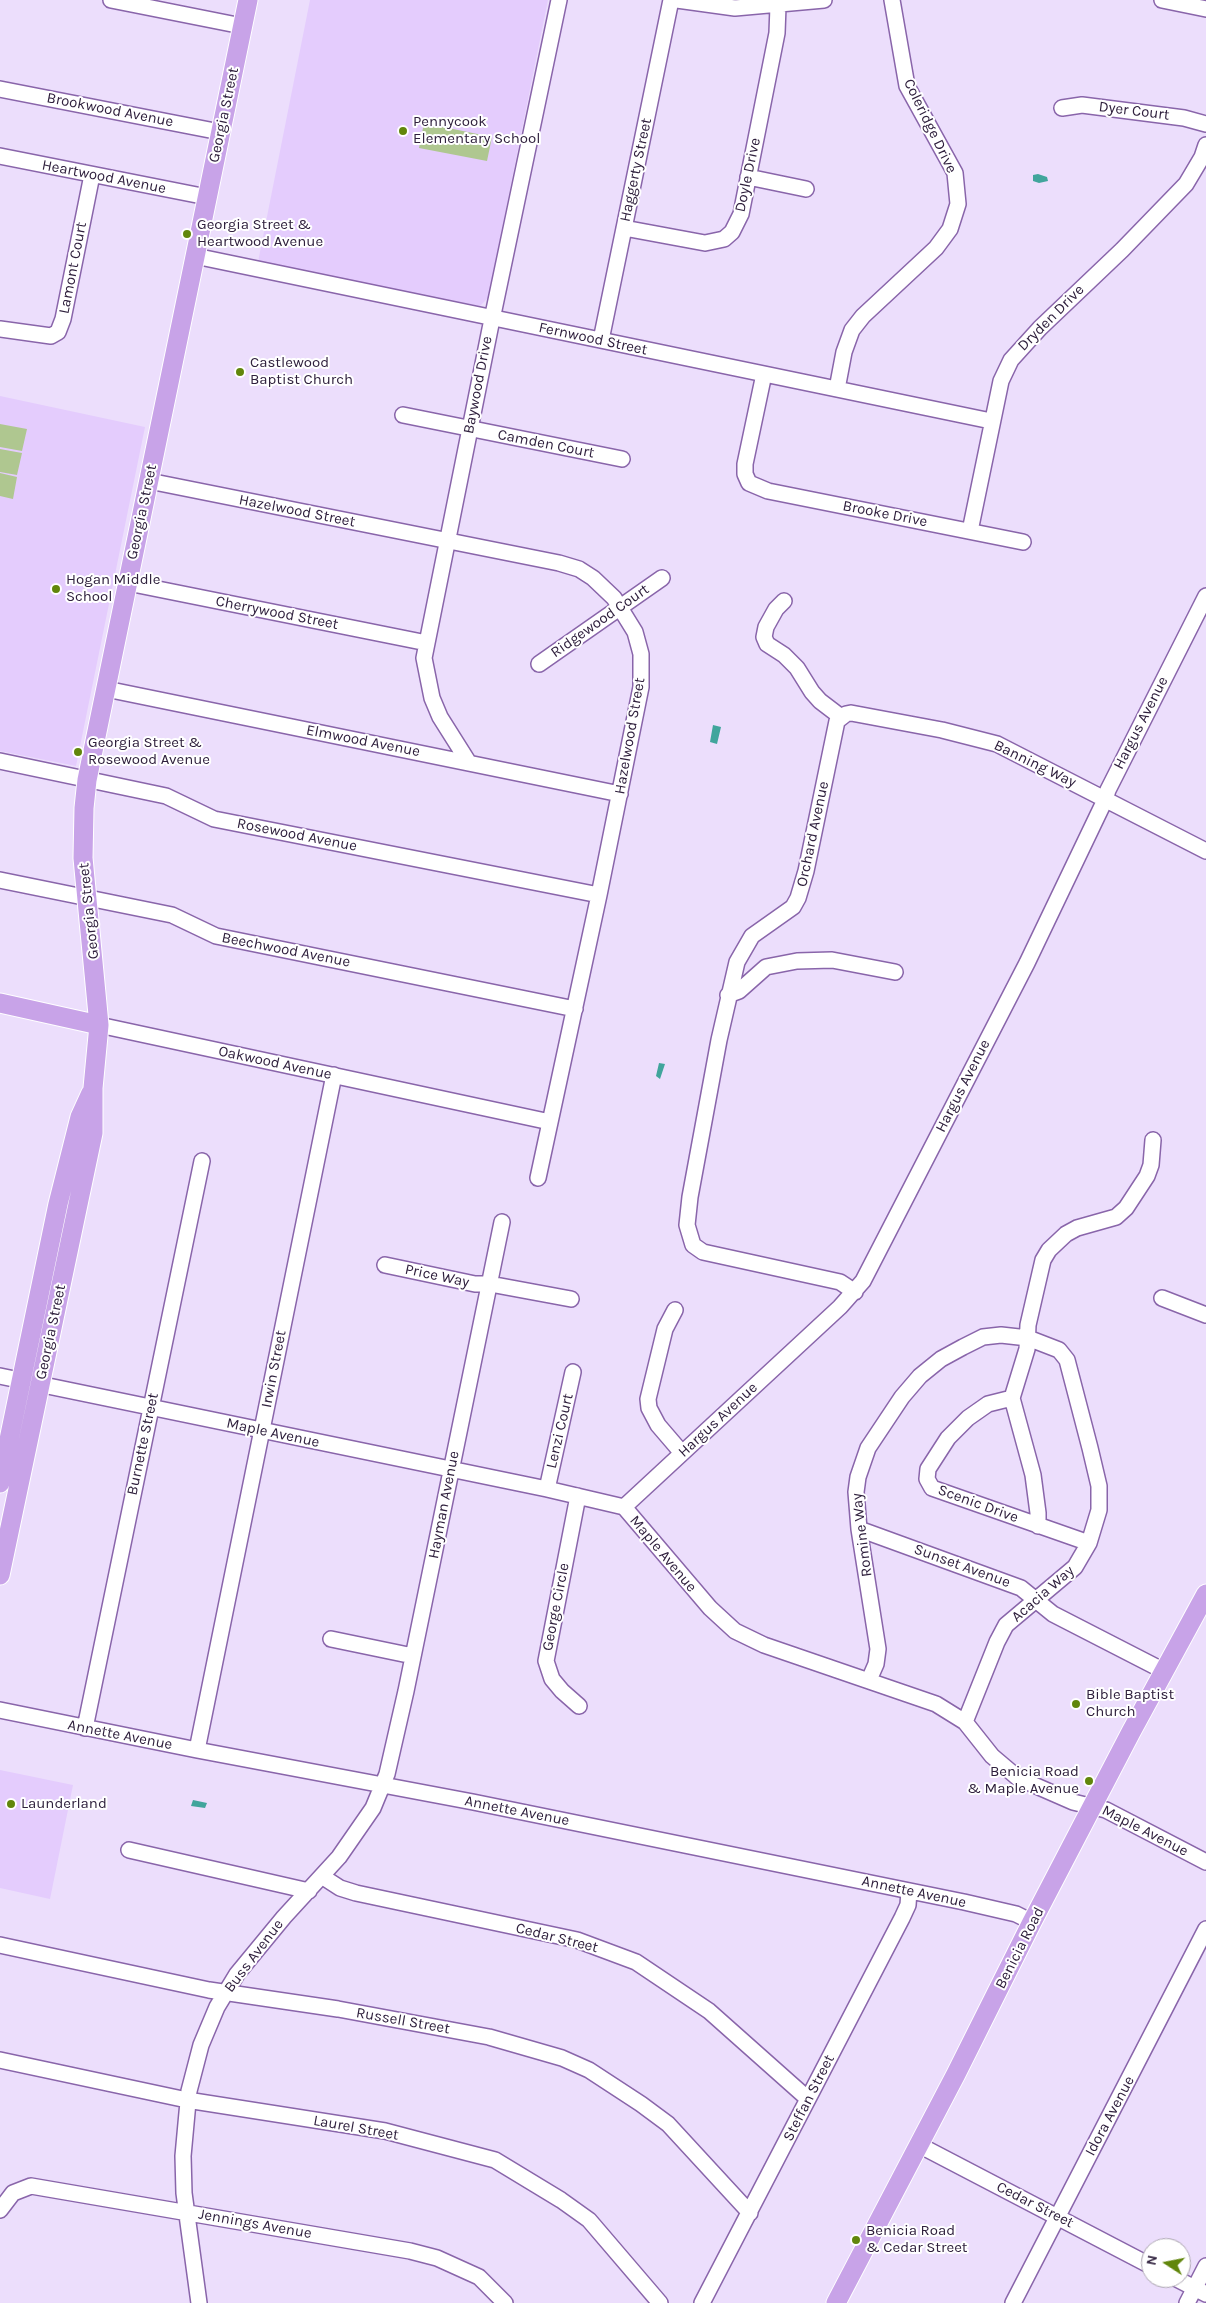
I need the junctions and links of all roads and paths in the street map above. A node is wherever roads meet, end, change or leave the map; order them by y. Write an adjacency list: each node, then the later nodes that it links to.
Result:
1 (112, 0): 11 (street)
2 (248, 0): 11 (main road, Georgia Street)
3 (559, 0): 24 (street, Baywood Drive)
4 (671, 0): 22 (street, Haggerty Street)
5 (677, 0): 9 (street)
6 (824, 0): 9 (street)
7 (892, 0): 28 (street, Coleridge Drive)
8 (1162, 0): 10 (street)
9 (778, 6): 19 (street, Doyle Drive)
10 (1206, 9)
11 (242, 26): 15 (main road, Georgia Street)
12 (0, 89): 15 (street, Brookwood Avenue)
13 (1062, 108): 14 (street, Dyer Court)
14 (1206, 124)
15 (220, 132): 21 (main road, Georgia Street)
16 (1206, 145): 30 (street, Dryden Drive)
17 (0, 156): 18 (street, Heartwood Avenue)
18 (92, 174): 21 (street, Heartwood Avenue); 25 (street, Lamont Court)
19 (748, 177): 20 (street); 22 (street, Doyle Drive)
20 (806, 189)
21 (207, 197): 23 (main road, Georgia Street)
22 (624, 228): 26 (street, Haggerty Street)
23 (195, 256): 24 (street, Fernwood Street); 33 (main road, Georgia Street)
24 (492, 318): 26 (street, Fernwood Street); 31 (street, Baywood Drive)
25 (0, 329)
26 (601, 340): 27 (street, Fernwood Street)
27 (764, 374): 28 (street, Fernwood Street); 34 (street, Brooke Drive)
28 (837, 389): 30 (street, Fernwood Street)
29 (403, 415): 31 (street, Camden Court)
30 (991, 421): 34 (street, Dryden Drive)
31 (470, 428): 32 (street, Camden Court); 35 (street, Baywood Drive)
32 (622, 459)
33 (149, 481): 35 (street, Hazelwood Street); 38 (main road, Georgia Street)
34 (970, 531): 36 (street, Brooke Drive)
35 (447, 541): 41 (street, Hazelwood Street); 42 (street, Baywood Drive)
36 (1023, 542)
37 (662, 578): 41 (street, Ridgewood Court)
38 (128, 583): 42 (street, Cherrywood Street); 44 (main road, Georgia Street)
39 (1206, 596): 50 (street, Hargus Avenue)
40 (784, 601): 45 (street)
41 (620, 606): 43 (street, Ridgewood Court); 49 (street, Hazelwood Street)
42 (427, 643): 47 (street, Baywood Drive)
43 (540, 664)
44 (106, 689): 47 (street, Elmwood Avenue); 48 (main road, Georgia Street)
45 (846, 715): 50 (street, Banning Way); 56 (street, Orchard Avenue)
46 (0, 761): 48 (street, Rosewood Avenue)
47 (468, 763): 49 (street, Elmwood Avenue)
48 (87, 780): 53 (street, Rosewood Avenue); 54 (main road, Georgia Street)
49 (620, 794): 53 (street, Hazelwood Street)
50 (1105, 800): 51 (street, Banning Way); 69 (street, Hargus Avenue)
51 (1206, 851)
52 (0, 880): 54 (street, Beechwood Avenue)
53 (599, 895): 58 (street, Hazelwood Street)
54 (88, 898): 58 (street, Beechwood Avenue); 59 (main road, Georgia Street)
55 (895, 972): 56 (street)
56 (728, 995): 69 (street, Orchard Avenue)
57 (0, 1002): 59 (main road, Oakwood Avenue)
58 (575, 1009): 62 (street, Hazelwood Street)
59 (99, 1025): 60 (street, Oakwood Avenue); 61 (main road, Georgia Street)
60 (334, 1075): 62 (street, Oakwood Avenue); 81 (street, Irwin Street)
61 (93, 1088): 77 (main road, Georgia Street); 78 (main road, Georgia Street)
62 (550, 1122): 65 (street, Hazelwood Street)
63 (1153, 1140): 74 (street)
64 (202, 1161): 80 (street, Burnette Street)
65 (538, 1178)
66 (502, 1222): 68 (street, Hayman Avenue)
67 (385, 1265): 68 (street, Price Way)
68 (490, 1284): 71 (street, Price Way); 83 (street, Hayman Avenue)
69 (854, 1292): 82 (street, Hargus Avenue)
70 (1162, 1298): 73 (street)
71 (572, 1299)
72 (675, 1310): 82 (street)
73 (1206, 1315)
74 (1028, 1338): 79 (street); 89 (street, Romine Way); 90 (street, Acacia Way)
75 (573, 1372): 85 (street, Lenzi Court)
76 (0, 1376): 77 (street, Maple Avenue)
77 (20, 1381): 78 (street, Maple Avenue); 84 (main road, Georgia Street)
78 (39, 1384): 80 (street, Maple Avenue); 91 (main road, Georgia Street)
79 (1012, 1398): 88 (street, Scenic Drive); 88 (street, Scenic Drive)
80 (151, 1406): 81 (street, Maple Avenue); 101 (street, Burnette Street)
81 (262, 1431): 83 (street, Maple Avenue); 102 (street, Irwin Street)
82 (682, 1453): 87 (street, Hargus Avenue)
83 (451, 1469): 85 (street, Maple Avenue); 95 (street, Hayman Avenue)
84 (0, 1483)
85 (547, 1489): 86 (street, Maple Avenue)
86 (578, 1496): 87 (street, Maple Avenue); 98 (street, George Circle)
87 (624, 1507): 97 (street, Maple Avenue)
88 (1038, 1526): 90 (street, Scenic Drive)
89 (860, 1529): 93 (street, Sunset Avenue); 97 (street, Romine Way)
90 (1089, 1543): 93 (street, Acacia Way)
91 (0, 1575)
92 (1206, 1594): 96 (main road, Benicia Road)
93 (1036, 1599): 96 (street, Sunset Avenue); 100 (street, Acacia Way)
94 (331, 1639): 95 (street)
95 (413, 1656): 103 (street, Hayman Avenue)
96 (1164, 1672): 104 (main road, Benicia Road)
97 (869, 1680): 100 (street, Maple Avenue)
98 (579, 1706)
99 (0, 1710): 101 (street, Annette Avenue)
100 (965, 1722): 104 (street, Maple Avenue)
101 (85, 1728): 102 (street, Annette Avenue)
102 (197, 1750): 103 (street, Annette Avenue)
103 (383, 1786): 107 (street, Buss Avenue); 109 (street, Annette Avenue)
104 (1094, 1806): 106 (street, Maple Avenue); 110 (main road, Benicia Road)
105 (128, 1850): 108 (street)
106 (1206, 1862)
107 (323, 1877): 108 (street, Buss Avenue); 115 (street, Cedar Street)
108 (309, 1891): 113 (street, Buss Avenue)
109 (909, 1891): 110 (street, Annette Avenue); 115 (street, Steffan Street)
110 (1032, 1922): 117 (main road, Benicia Road)
111 (1206, 1929): 121 (street, Idora Avenue)
112 (0, 1944): 113 (street, Russell Street)
113 (227, 1991): 116 (street, Buss Avenue); 120 (street, Russell Street)
114 (0, 2060): 116 (street, Laurel Street)
115 (808, 2099): 120 (street, Steffan Street)
116 (187, 2100): 119 (street, Buss Avenue); 127 (street, Laurel Street)
117 (919, 2145): 121 (street, Cedar Street); 129 (main road, Benicia Road)
118 (0, 2210): 119 (street, Jennings Avenue)
119 (187, 2213): 125 (street, Buss Avenue); 126 (street, Jennings Avenue)
120 (750, 2213): 128 (street, Steffan Street)
121 (1057, 2217): 122 (street, Cedar Street); 130 (street, Idora Avenue)
122 (1141, 2261)
123 (1206, 2266): 124 (street)
124 (1200, 2291): 131 (street)
125 (199, 2303)
126 (505, 2303)
127 (660, 2303)
128 (702, 2303)
129 (836, 2303)
130 (1013, 2303)
131 (1187, 2303)

